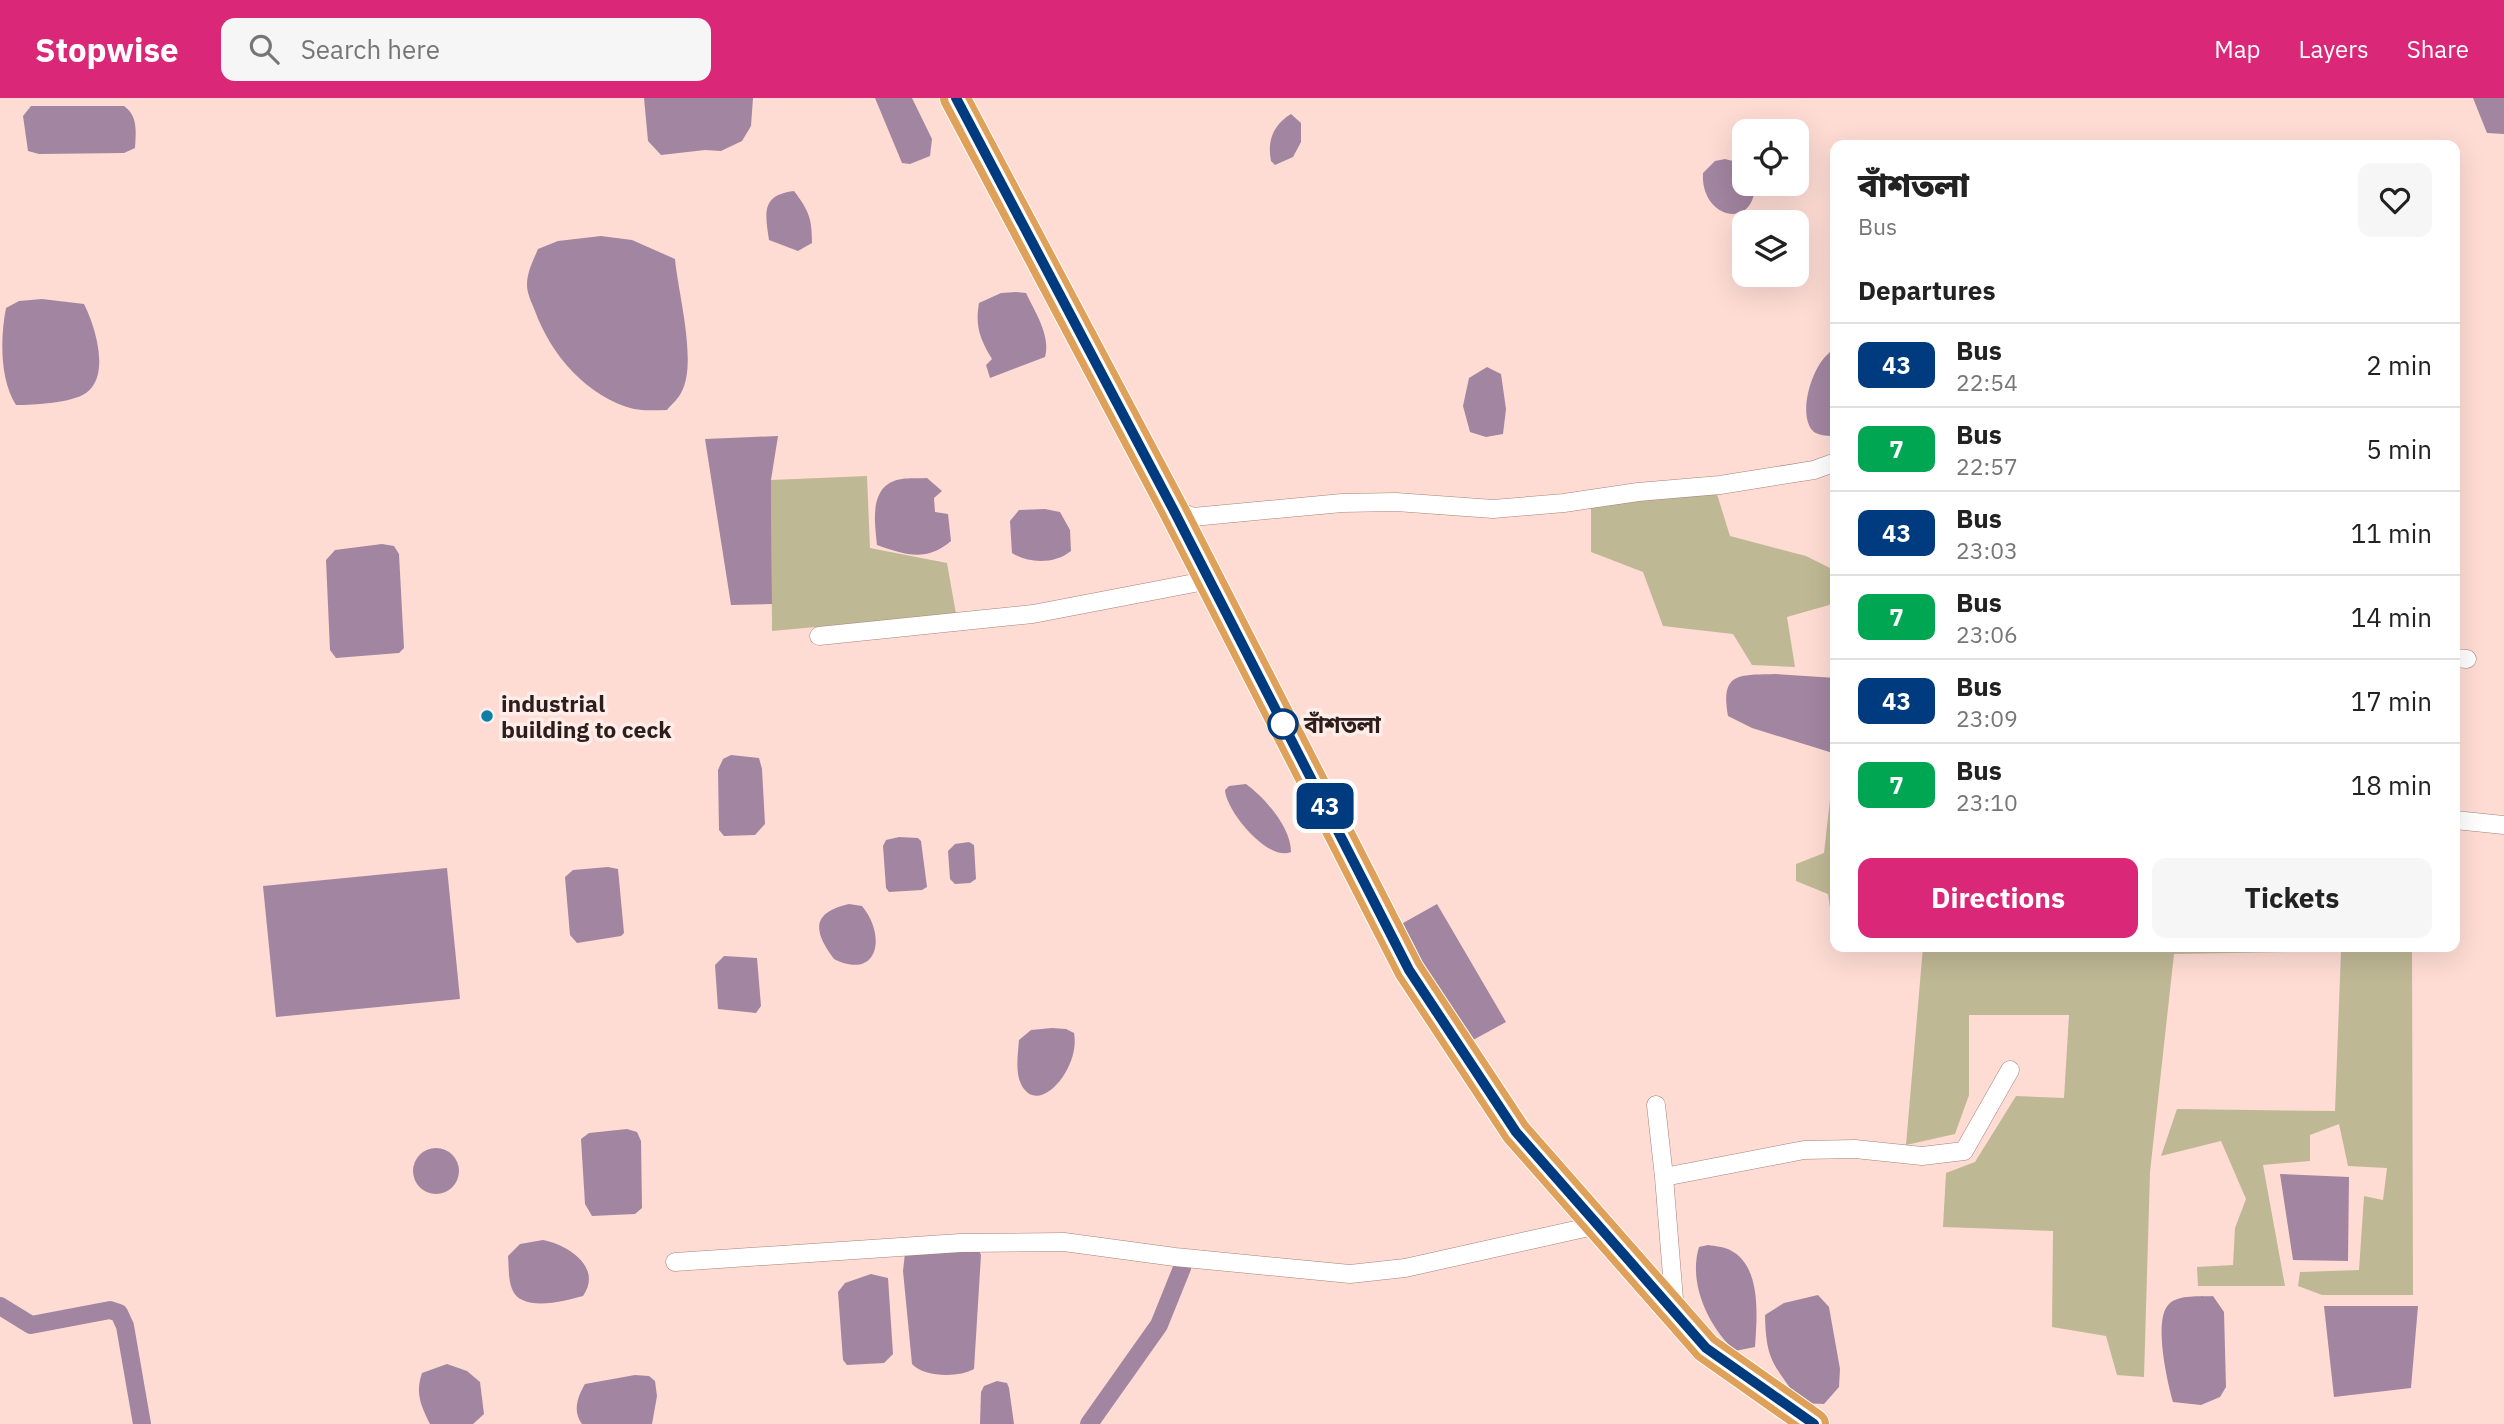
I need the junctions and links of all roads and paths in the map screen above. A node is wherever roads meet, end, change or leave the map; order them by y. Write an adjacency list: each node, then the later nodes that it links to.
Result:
1 (956, 98): 3 (highway)
2 (1830, 464): 3 (street)
3 (1173, 509): 4 (highway)
4 (1210, 580): 5 (street); 11 (highway)
5 (819, 636)
6 (2460, 821): 7 (street)
7 (2504, 825)
8 (2010, 1070): 10 (street)
9 (1656, 1105): 10 (street)
10 (1664, 1177): 13 (street)
11 (1598, 1225): 12 (street); 13 (highway)
12 (675, 1262)
13 (1679, 1317): 14 (highway)
14 (1814, 1424)

